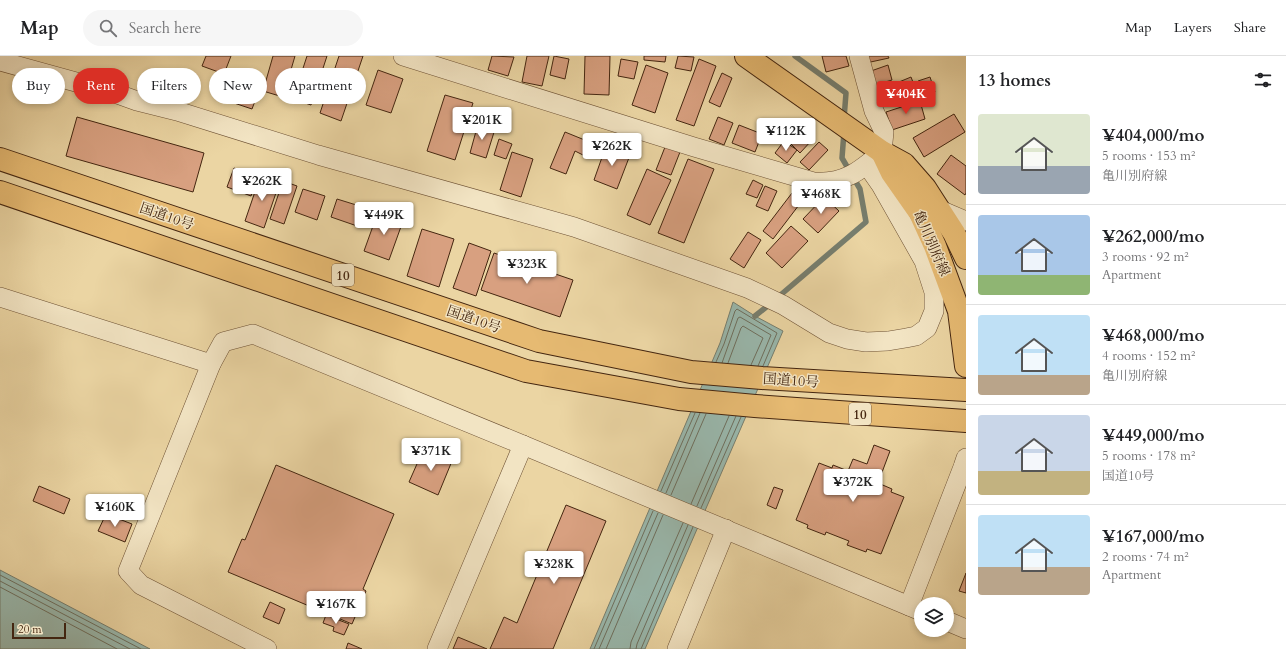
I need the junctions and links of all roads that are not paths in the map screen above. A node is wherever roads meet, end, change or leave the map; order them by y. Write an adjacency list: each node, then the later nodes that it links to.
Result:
1 (403, 56): 6 (street)
2 (746, 56): 6 (main road, 亀川別府線)
3 (859, 56): 6 (street)
4 (0, 61): 6 (street)
5 (0, 159): 17 (main road, 国道10号 / 10)
6 (870, 162): 8 (main road, 亀川別府線); 9 (main road, 亀川別府線)
7 (0, 192): 18 (main road, 国道10号 / 10)
8 (914, 203): 9 (street); 13 (main road, 亀川別府線)
9 (937, 208): 10 (street); 11 (main road, 亀川別府線)
10 (966, 221)
11 (966, 258)
12 (966, 261): 13 (street)
13 (947, 277): 16 (main road, 亀川別府線)
14 (0, 297): 15 (street)
15 (211, 364): 19 (street); 26 (street)
16 (966, 366)
17 (966, 390)
18 (966, 421)
19 (523, 445): 21 (street); 27 (street)
20 (966, 458): 22 (street)
21 (722, 528): 23 (street); 28 (street)
22 (919, 597)
23 (914, 608)
24 (954, 624): 25 (street)
25 (966, 629)
26 (268, 649)
27 (437, 649)
28 (677, 649)

